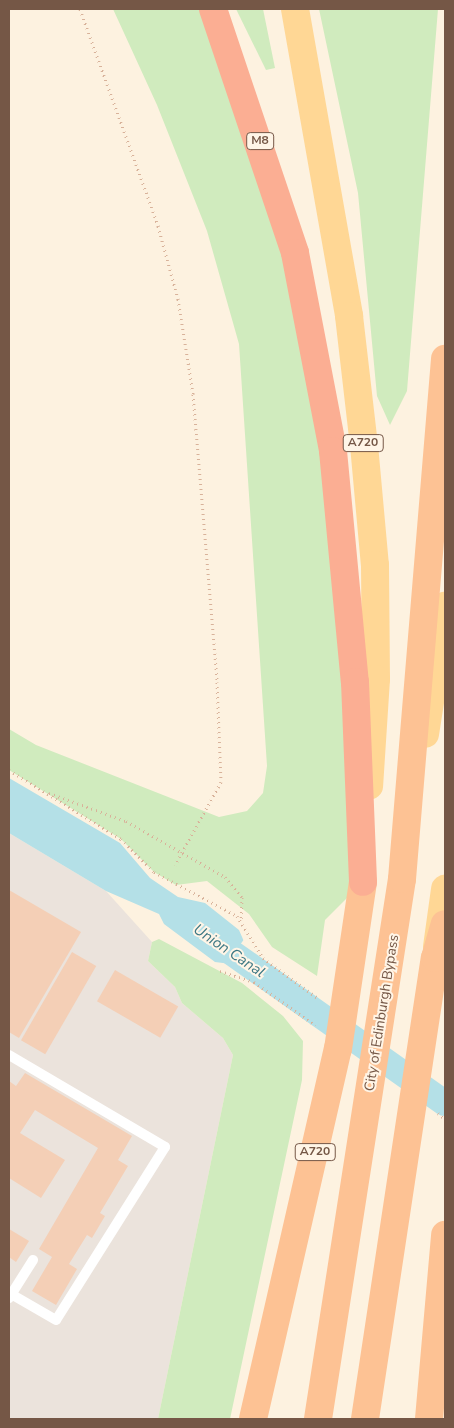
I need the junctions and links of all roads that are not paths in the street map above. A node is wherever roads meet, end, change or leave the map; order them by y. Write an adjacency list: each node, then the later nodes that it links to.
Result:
1 (213, 9): 6 (highway, M8)
2 (295, 9): 6 (main road, A720)
3 (445, 359): 5 (highway)
4 (445, 606): 5 (main road, City of Edinburgh Bypass)
5 (402, 879): 15 (highway, City of Edinburgh Bypass)
6 (363, 882): 14 (highway, A720)
7 (445, 889): 9 (main road)
8 (445, 924): 9 (highway)
9 (435, 958): 16 (highway)
10 (9, 1055): 13 (lane)
11 (445, 1235): 17 (highway)
12 (33, 1260): 13 (lane)
13 (10, 1296)
14 (253, 1419)
15 (318, 1419)
16 (365, 1419)
17 (429, 1419)

